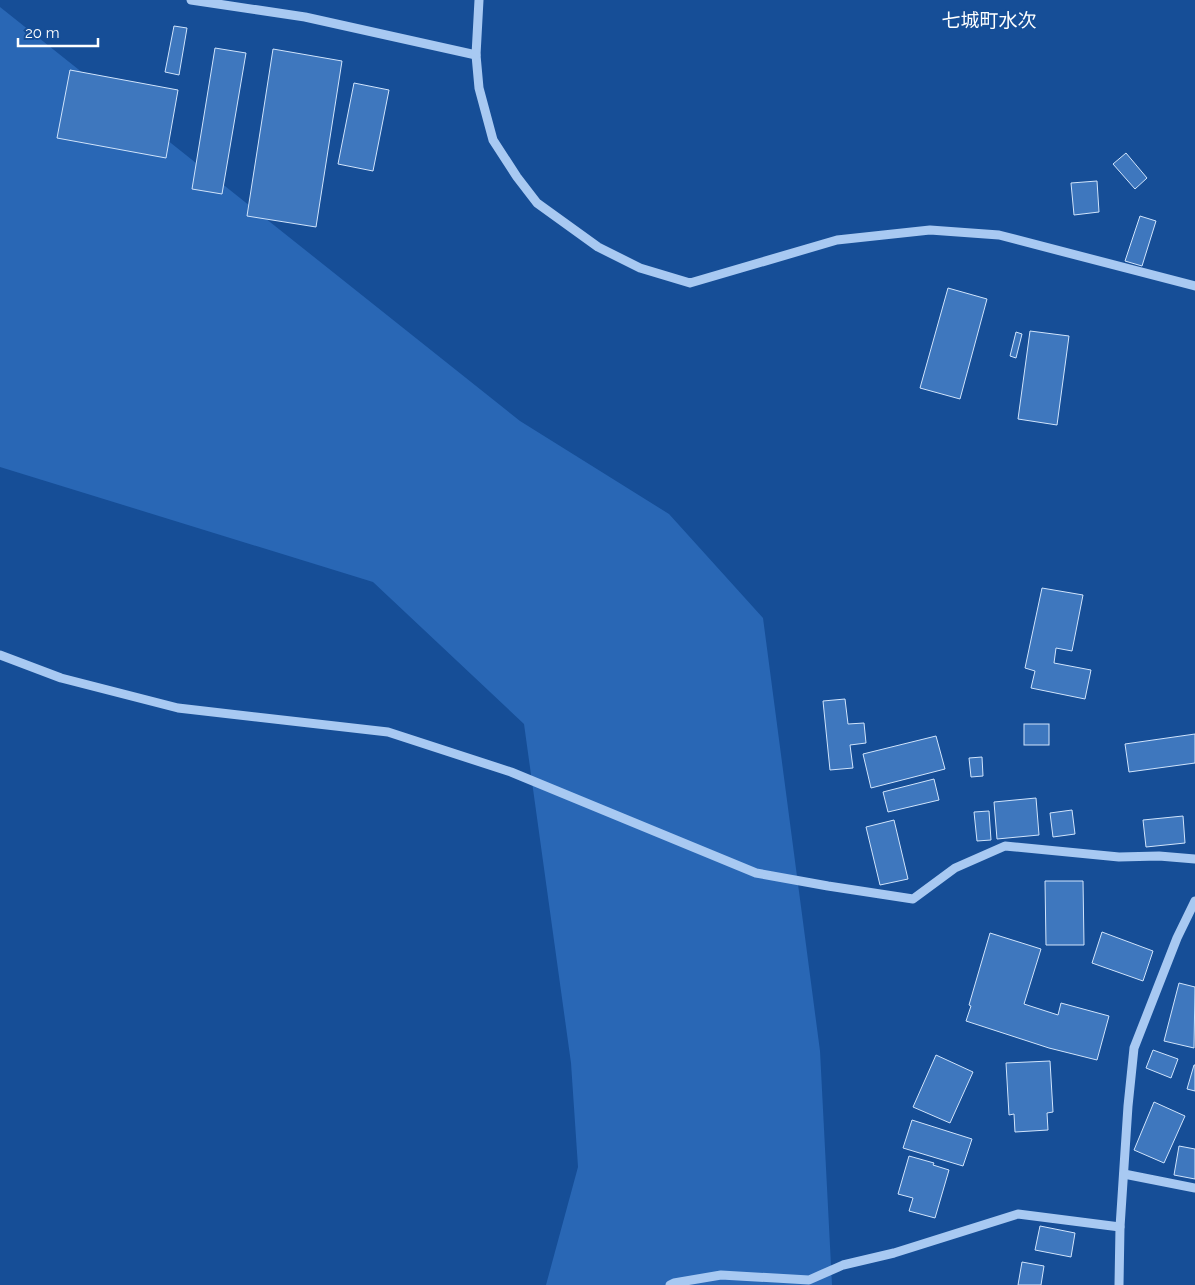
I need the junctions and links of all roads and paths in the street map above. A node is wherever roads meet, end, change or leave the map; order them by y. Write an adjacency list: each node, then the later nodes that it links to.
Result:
1 (191, 0): 3 (street)
2 (479, 0): 3 (street)
3 (476, 55): 4 (street)
4 (1195, 286)
5 (0, 655): 6 (street)
6 (1195, 859)
7 (1195, 901): 8 (street)
8 (1124, 1174): 9 (street); 10 (street)
9 (1195, 1188)
10 (1120, 1227): 11 (street); 12 (street)
11 (670, 1285)
12 (1119, 1285)

